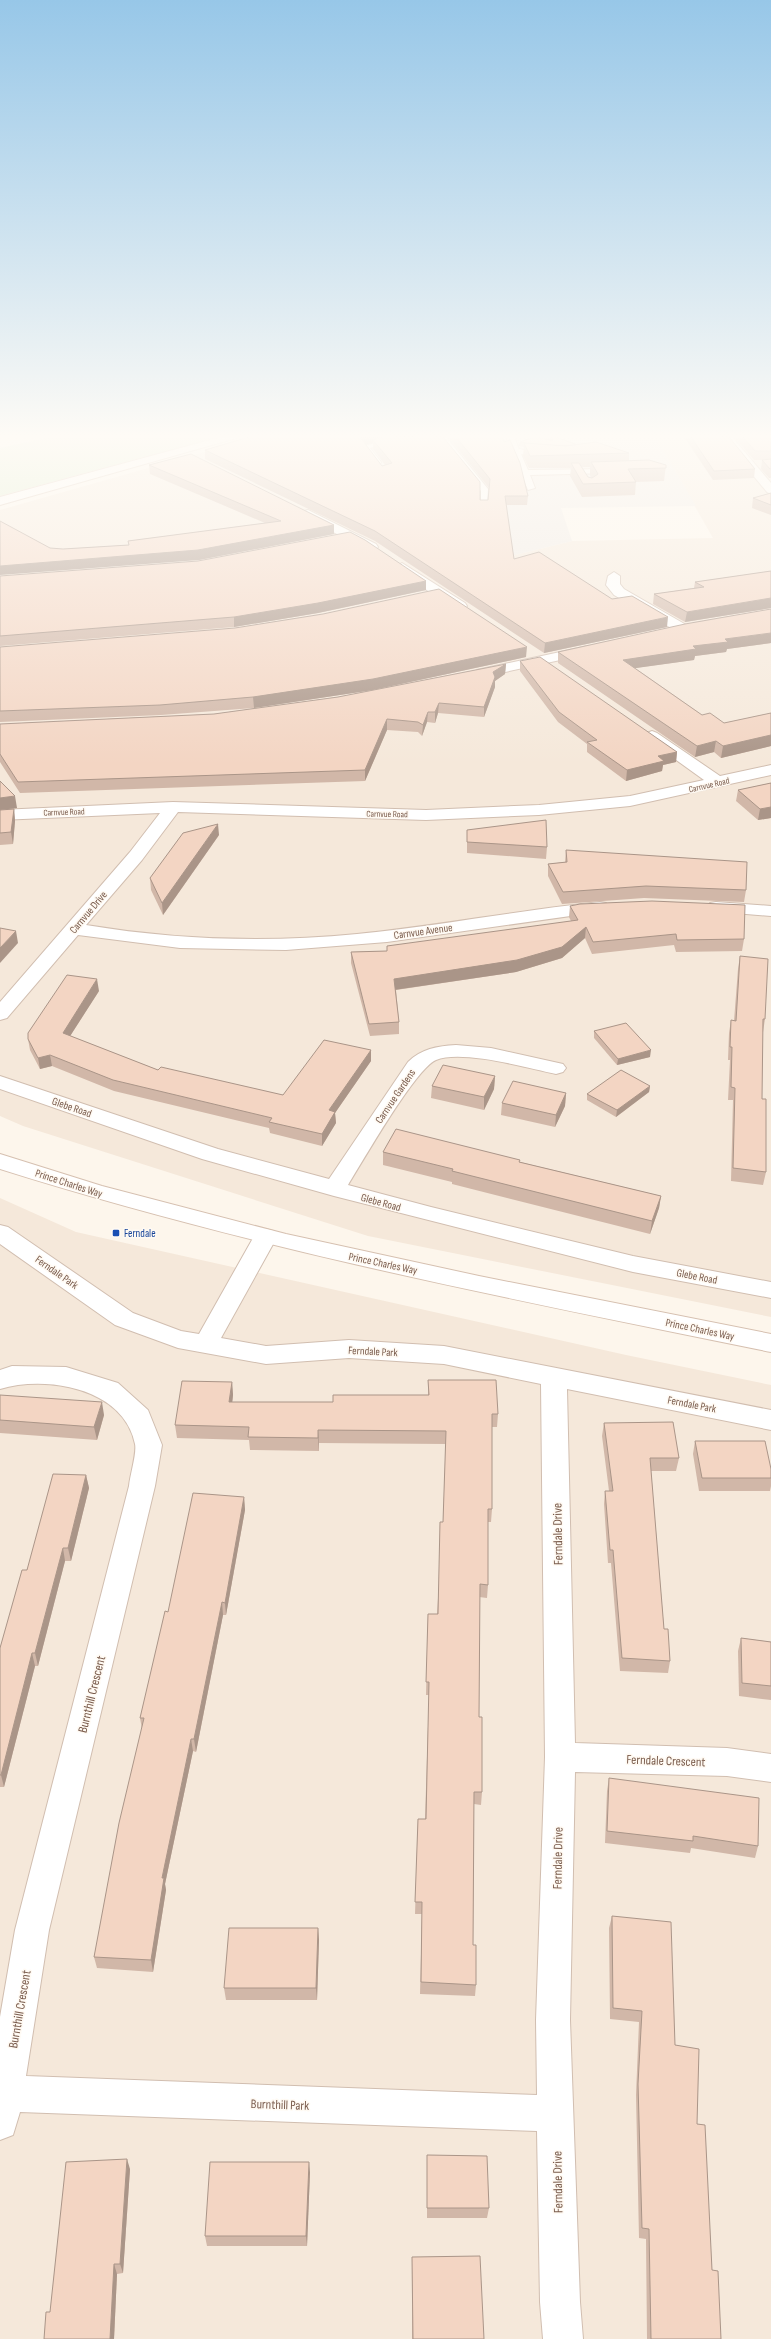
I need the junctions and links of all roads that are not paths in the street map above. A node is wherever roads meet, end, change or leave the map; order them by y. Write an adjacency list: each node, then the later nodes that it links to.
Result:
1 (368, 546): 3 (street)
2 (614, 576): 7 (street)
3 (440, 593): 4 (street); 5 (street)
4 (419, 598)
5 (472, 614)
6 (698, 626): 7 (street)
7 (683, 629): 8 (street)
8 (659, 634)
9 (605, 646): 11 (street)
10 (529, 651): 11 (street)
11 (542, 660): 12 (street); 13 (street)
12 (555, 669)
13 (464, 677)
14 (640, 728): 16 (street)
15 (771, 770): 16 (street, Carnvue Road)
16 (719, 783): 17 (street, Carnvue Road)
17 (173, 808): 18 (street, Carnvue Road); 22 (street, Carnvue Drive)
18 (0, 815)
19 (614, 906): 22 (street, Carnvue Avenue)
20 (698, 906): 21 (street)
21 (771, 911)
22 (74, 929): 23 (street, Carnvue Drive)
23 (0, 1014)
24 (556, 1068): 27 (street, Carnvue Gardens)
25 (0, 1082): 27 (street, Glebe Road)
26 (0, 1161): 29 (street, Prince Charles Way)
27 (334, 1189): 30 (street, Glebe Road)
28 (0, 1233): 32 (street, Ferndale Park)
29 (265, 1237): 31 (street, Prince Charles Way); 32 (street)
30 (771, 1290)
31 (771, 1343)
32 (205, 1344): 33 (street, Ferndale Park)
33 (554, 1377): 35 (street, Ferndale Park); 36 (street, Ferndale Drive)
34 (0, 1380): 38 (street, Burnthill Crescent)
35 (771, 1420)
36 (560, 1757): 37 (street, Ferndale Crescent); 39 (street, Ferndale Drive)
37 (771, 1768)
38 (2, 2108): 39 (street, Burnthill Park)
39 (556, 2114): 40 (street, Ferndale Drive)
40 (563, 2339)

